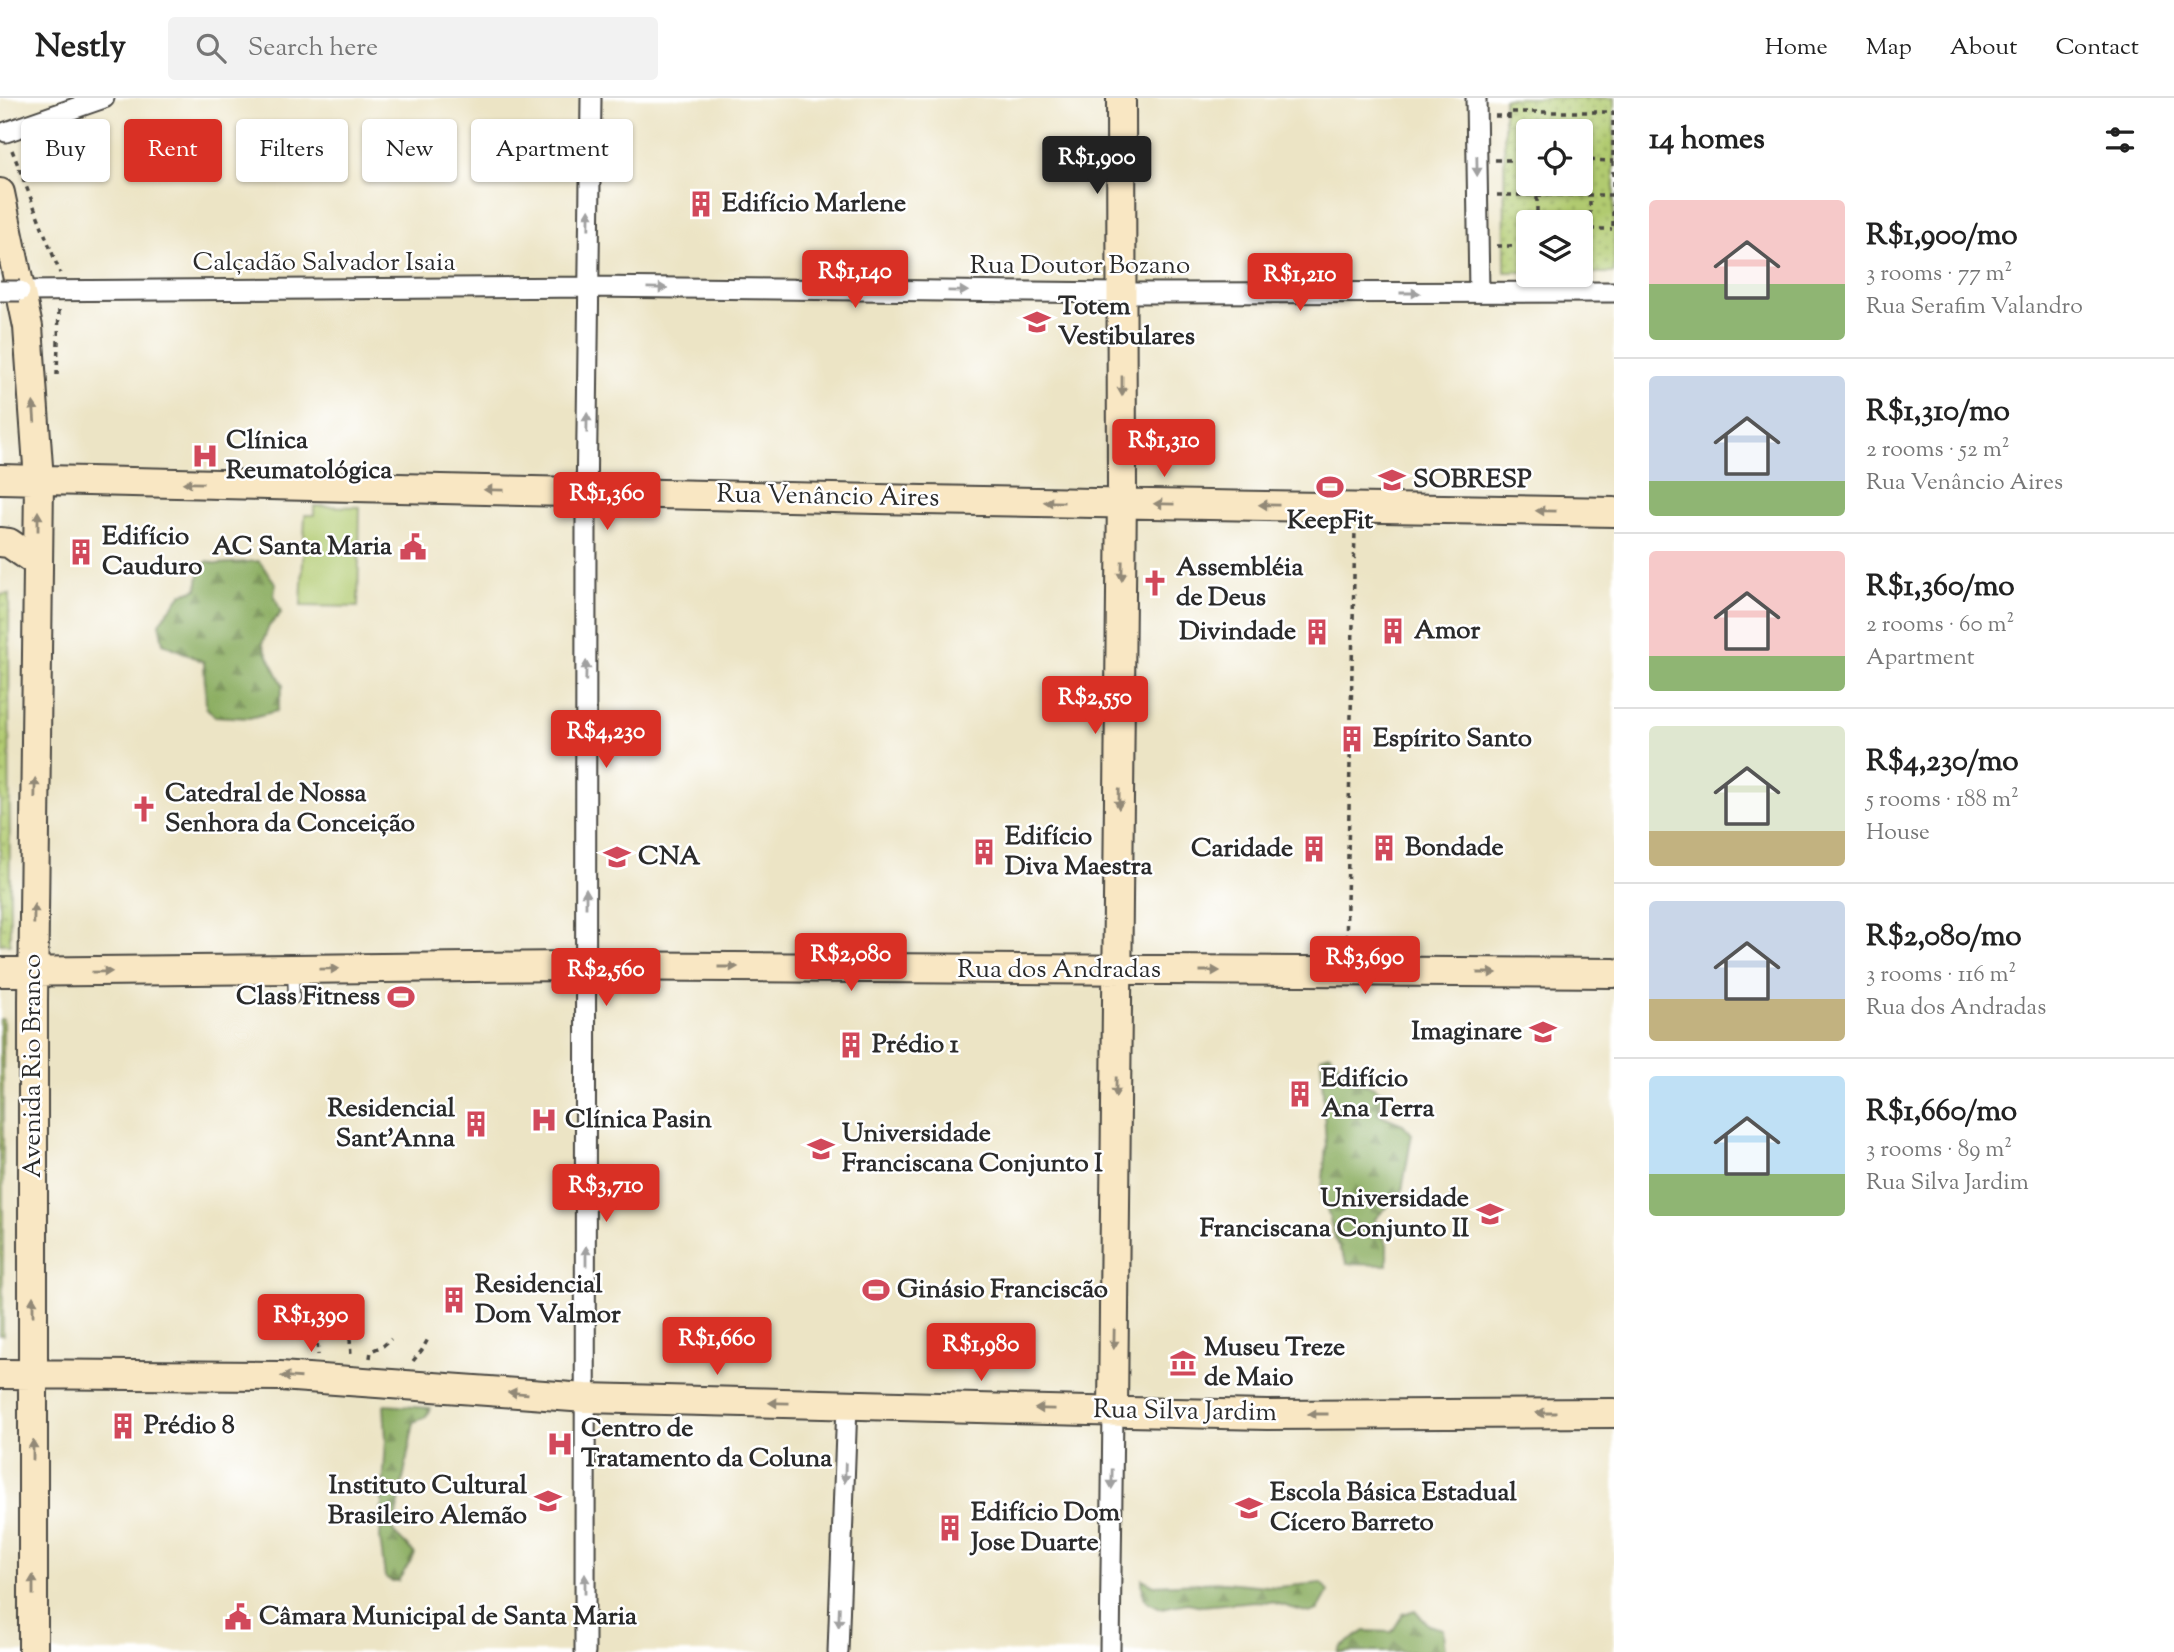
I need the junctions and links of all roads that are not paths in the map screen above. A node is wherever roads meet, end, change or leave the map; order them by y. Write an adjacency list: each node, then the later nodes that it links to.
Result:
1 (104, 98): 5 (street)
2 (591, 98): 7 (street, one-way to 2)
3 (1121, 98): 11 (street)
4 (1476, 98): 9 (street, one-way to 9)
5 (6, 132)
6 (0, 193): 13 (street, Avenida Rio Branco, one-way to 6)
7 (589, 287): 8 (street, Calçadão Salvador Isaia, bridge); 11 (street, Rua Doutor Bozano, one-way to 11); 14 (street, one-way to 7)
8 (0, 291)
9 (1479, 292): 10 (street, Rua Doutor Bozano); 11 (street, Rua Doutor Bozano, one-way to 9)
10 (1614, 292)
11 (1122, 293): 15 (street, one-way to 15)
12 (0, 479): 13 (street, Rua Venâncio Aires)
13 (39, 480): 14 (street, Rua Venâncio Aires, one-way to 13); 18 (street, Avenida Rio Branco, one-way to 13)
14 (586, 492): 15 (street, Rua Venâncio Aires, one-way to 14); 19 (street, one-way to 14)
15 (1122, 503): 16 (street, Rua Venâncio Aires, one-way to 15); 21 (street, one-way to 21)
16 (1614, 512)
17 (0, 542): 18 (street)
18 (38, 563): 23 (street, Avenida Rio Branco, one-way to 18)
19 (586, 966): 20 (street, Rua dos Andradas, one-way to 19); 21 (street, Rua dos Andradas, one-way to 21); 28 (street, one-way to 19)
20 (293, 970): 23 (street, Rua dos Andradas, one-way to 20); 25 (lane)
21 (1117, 970): 24 (street, Rua dos Andradas, one-way to 24); 30 (street, one-way to 30)
22 (0, 972): 23 (street, Rua dos Andradas)
23 (33, 973): 27 (street, Avenida Rio Branco, one-way to 23)
24 (1614, 974)
25 (294, 998)
26 (0, 1374): 27 (street, Rua Silva Jardim)
27 (33, 1374): 28 (street, Rua Silva Jardim, one-way to 27); 32 (street, Avenida Rio Branco, one-way to 27)
28 (586, 1398): 29 (street, Rua Silva Jardim, one-way to 28); 33 (street, one-way to 28)
29 (848, 1405): 30 (street, Rua Silva Jardim, one-way to 29); 34 (street, one-way to 34)
30 (1113, 1411): 31 (street, Rua Silva Jardim, one-way to 30); 35 (street, one-way to 35)
31 (1614, 1413)
32 (33, 1652)
33 (585, 1652)
34 (838, 1652)
35 (1110, 1652)

